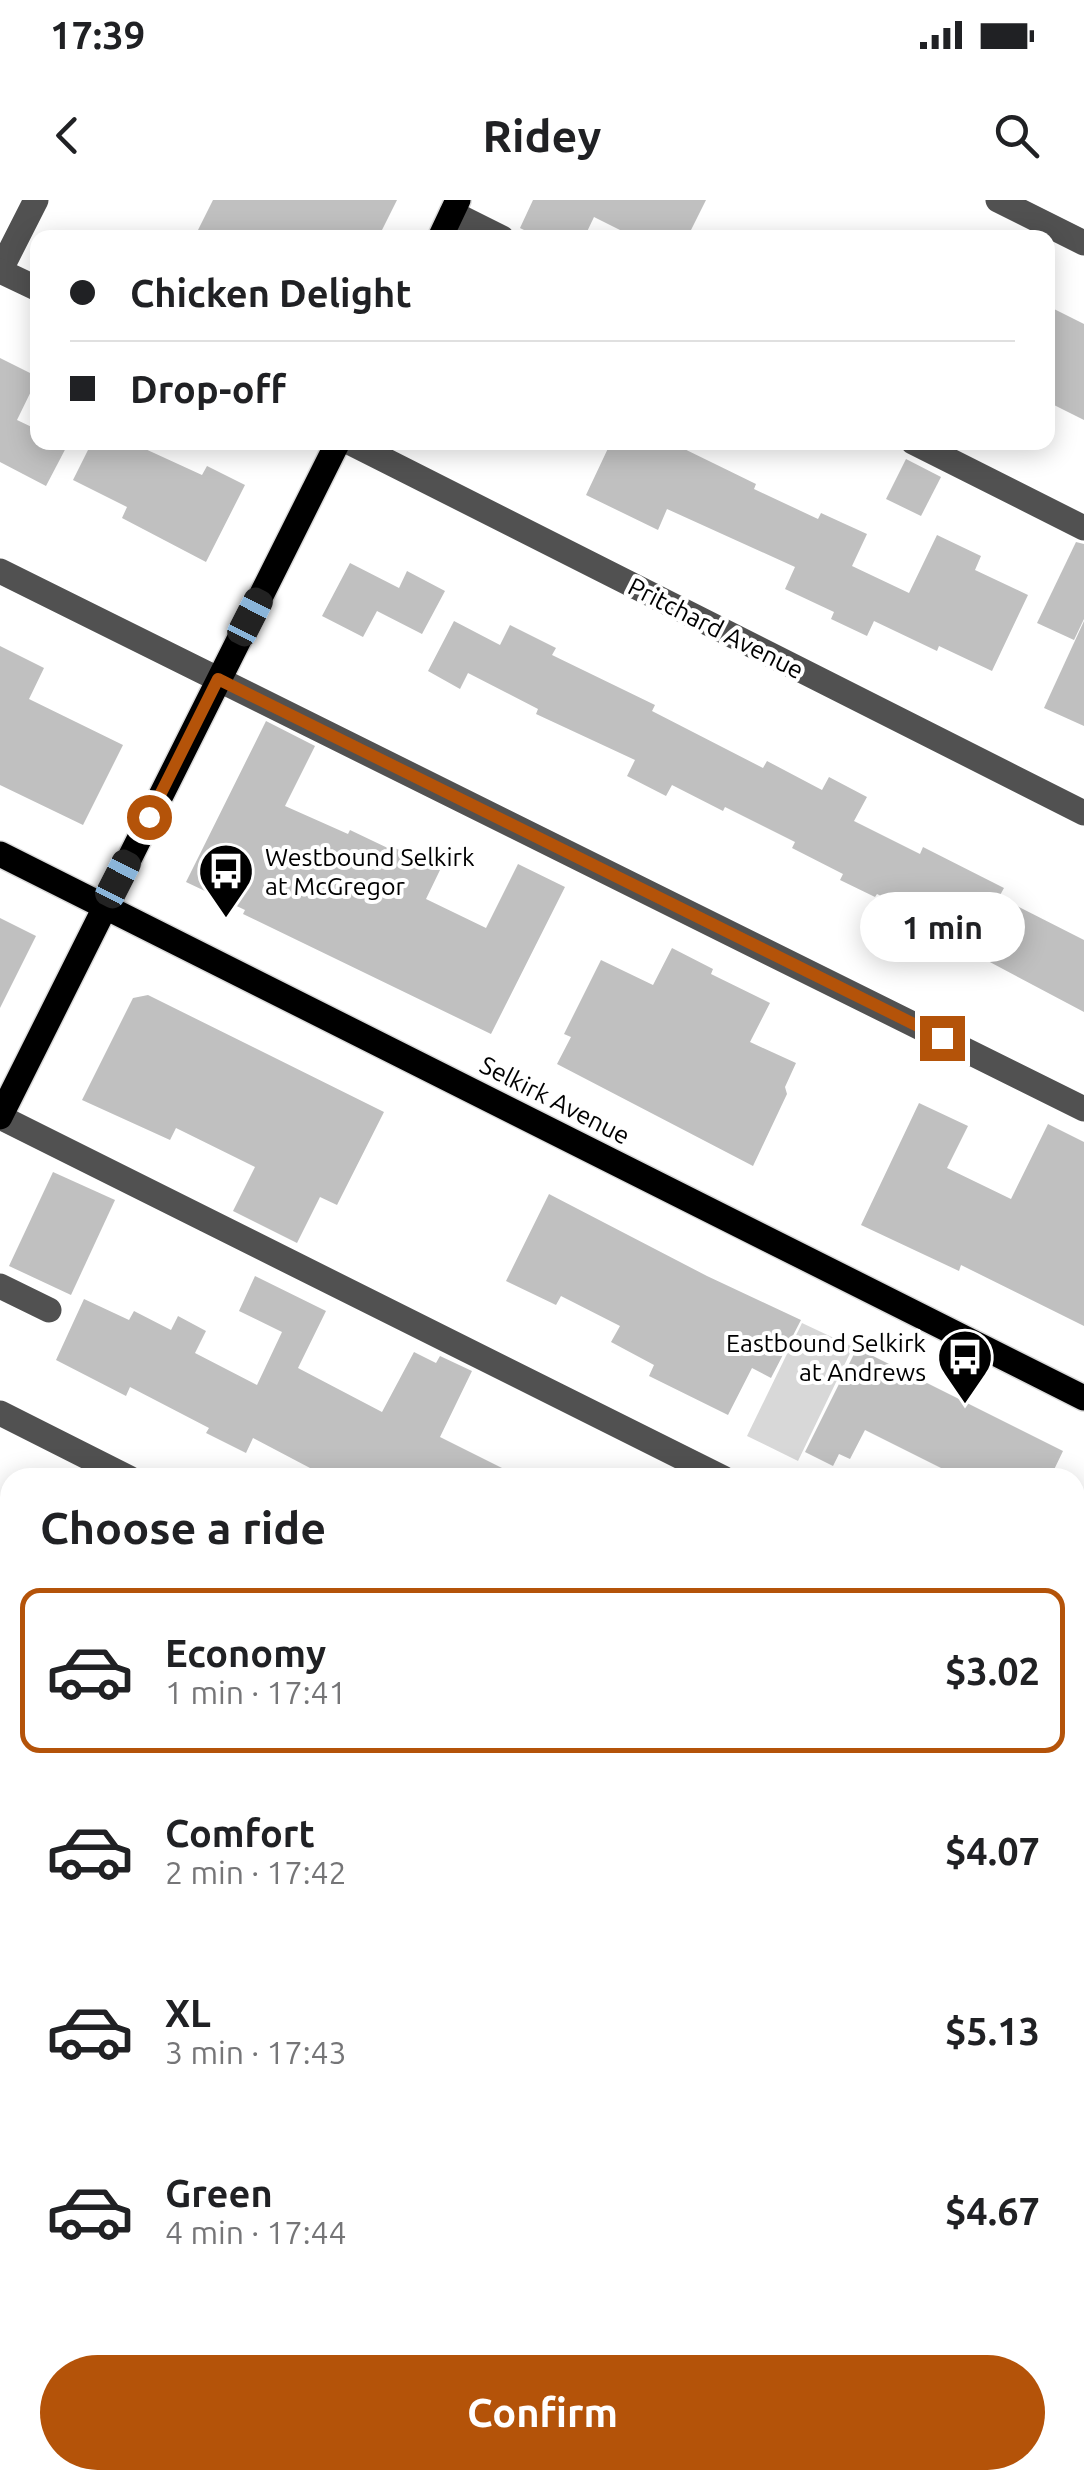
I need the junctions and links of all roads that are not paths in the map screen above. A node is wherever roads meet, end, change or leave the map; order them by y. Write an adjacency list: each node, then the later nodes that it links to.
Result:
1 (36, 200): 7 (street)
2 (998, 200): 6 (street)
3 (455, 206): 4 (main road); 5 (street)
4 (444, 230)
5 (490, 230)
6 (1084, 243)
7 (0, 271): 8 (street)
8 (30, 285)
9 (334, 450): 14 (main road)
10 (365, 450): 15 (street, Pritchard Avenue)
11 (928, 450): 12 (street)
12 (1084, 528)
13 (0, 570): 14 (street)
14 (218, 679): 17 (main road); 18 (street)
15 (1084, 813)
16 (0, 854): 17 (main road, Selkirk Avenue)
17 (104, 906): 19 (main road); 22 (main road, Selkirk Avenue)
18 (1084, 1108)
19 (0, 1117): 25 (street)
20 (0, 1286): 21 (street)
21 (48, 1310)
22 (1084, 1398)
23 (0, 1412): 24 (street)
24 (109, 1468)
25 (703, 1468)

